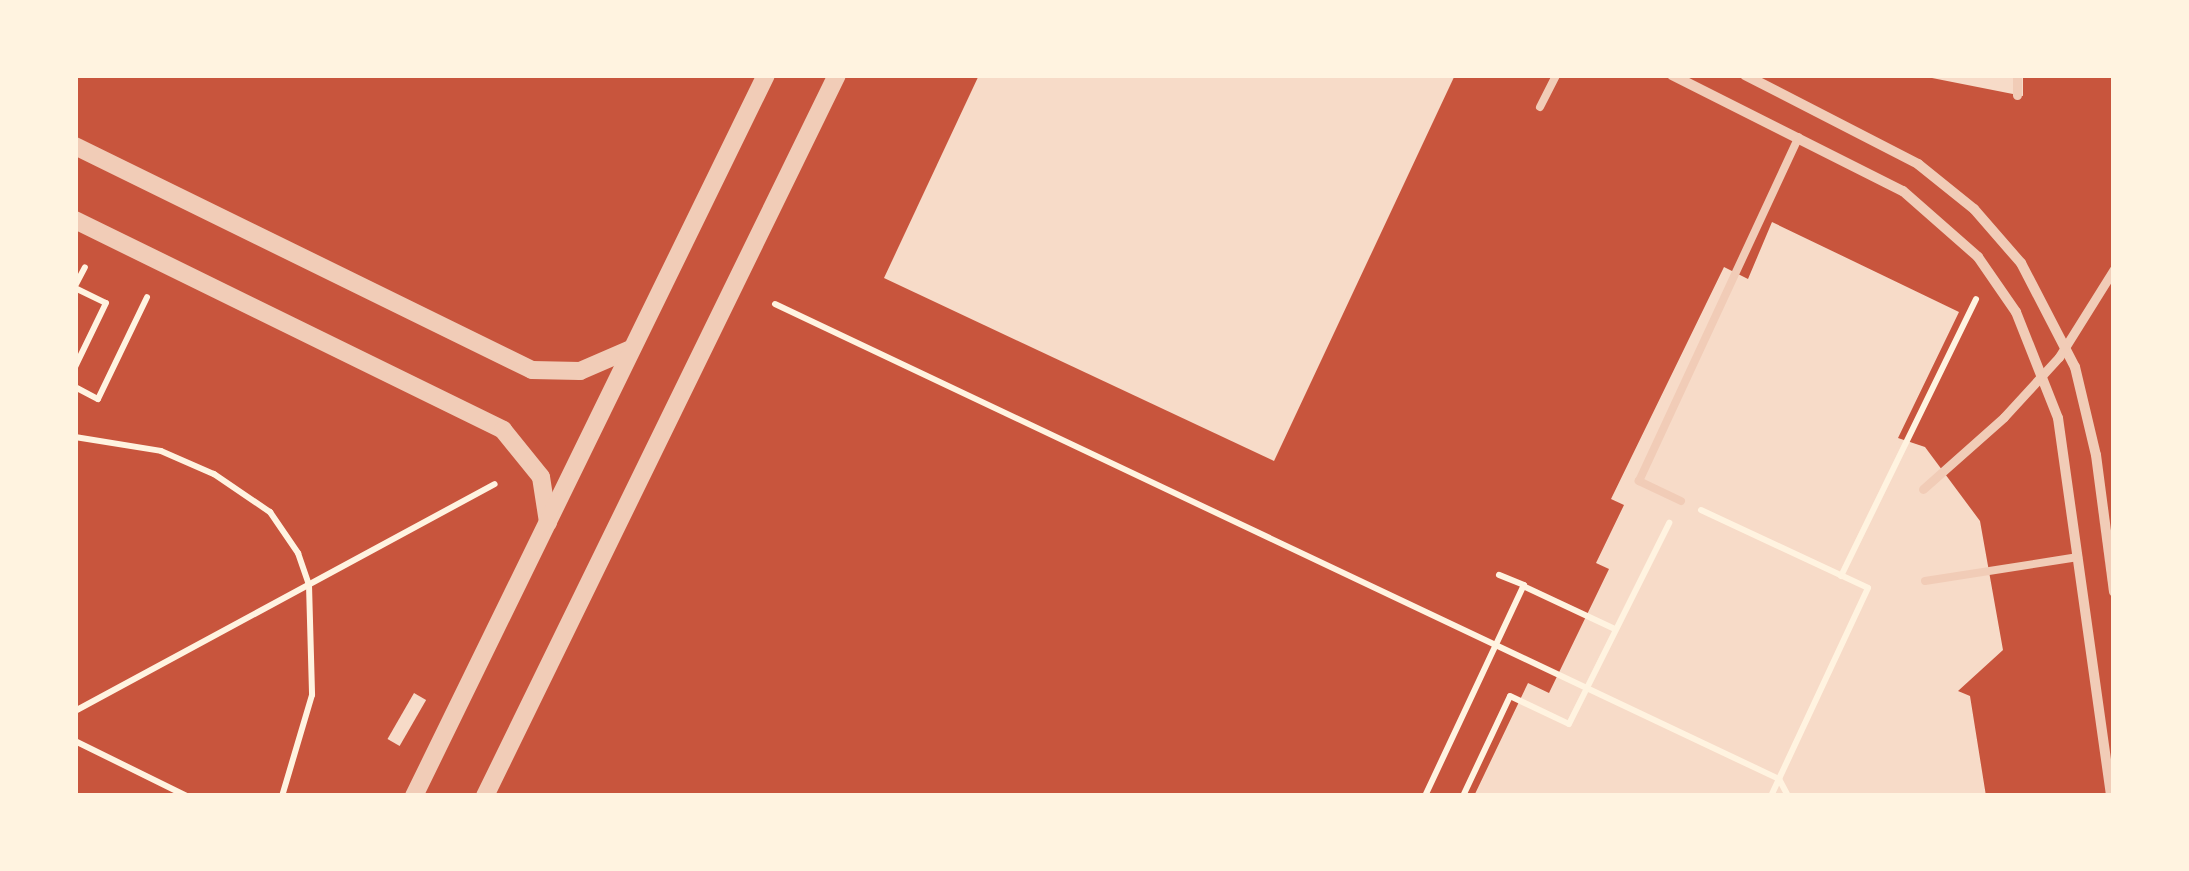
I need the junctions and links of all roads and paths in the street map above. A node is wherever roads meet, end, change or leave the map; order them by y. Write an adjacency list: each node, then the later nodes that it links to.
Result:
1 (766, 75): 18 (street)
2 (838, 75): 40 (street)
3 (1556, 75): 8 (lane)
4 (1672, 75): 9 (street)
5 (1745, 75): 30 (street)
6 (2017, 75): 7 (street)
7 (2017, 95)
8 (1540, 107)
9 (1800, 136): 24 (lane); 26 (street)
10 (75, 146): 18 (street)
11 (75, 220): 25 (street)
12 (84, 267): 14 (path)
13 (2114, 269): 23 (street)
14 (75, 287): 19 (path)
15 (147, 296): 20 (path)
16 (1976, 298): 27 (path)
17 (775, 304): 32 (path)
18 (632, 350): 25 (street)
19 (75, 367)
20 (75, 387)
21 (75, 437): 29 (path)
22 (495, 484): 29 (path)
23 (1924, 489)
24 (1681, 501): 27 (path); 31 (path)
25 (548, 522): 39 (street)
26 (2078, 557): 28 (lane); 45 (street)
27 (1841, 576): 36 (path)
28 (1925, 581)
29 (309, 585): 34 (path); 38 (path)
30 (2114, 592)
31 (1615, 629): 32 (path); 33 (path)
32 (1498, 644): 33 (path); 41 (path)
33 (1587, 686): 36 (path); 42 (path)
34 (75, 712)
35 (75, 741): 37 (path)
36 (1780, 779): 43 (path); 44 (path)
37 (188, 796)
38 (282, 796)
39 (414, 796)
40 (485, 796)
41 (1425, 796)
42 (1463, 796)
43 (1771, 796)
44 (1788, 796)
45 (2111, 796)

